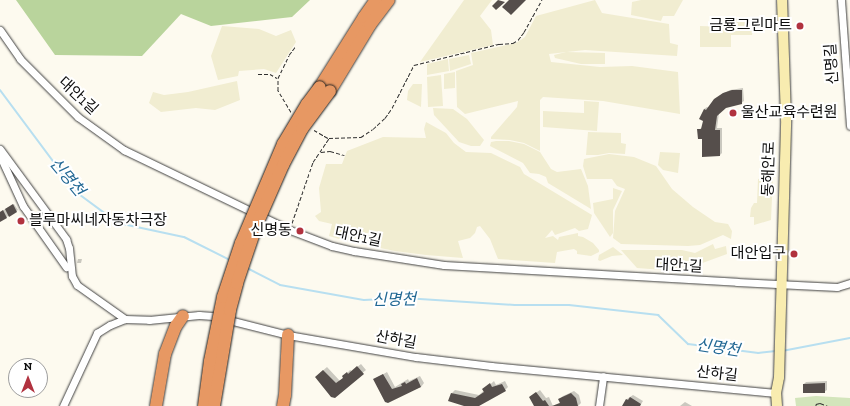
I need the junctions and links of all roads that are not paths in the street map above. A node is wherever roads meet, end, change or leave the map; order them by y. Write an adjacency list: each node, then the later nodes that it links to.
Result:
1 (376, 0): 6 (highway)
2 (389, 0): 6 (highway)
3 (782, 0): 12 (main road, 동해안로)
4 (841, 0): 7 (street, 신명길)
5 (0, 30): 12 (street, 대안1길)
6 (325, 89): 20 (highway, bridge); 21 (highway, bridge)
7 (850, 126)
8 (0, 149): 14 (street)
9 (0, 156): 10 (street)
10 (66, 267)
11 (850, 283): 12 (street, 대안1길)
12 (781, 287): 17 (main road, 동해안로)
13 (183, 316): 14 (street, 산하길); 15 (street, 산하길); 19 (highway)
14 (125, 319): 18 (street, 산하길)
15 (288, 335): 16 (street, 산하길); 22 (highway)
16 (603, 376): 17 (street, 산하길); 23 (street)
17 (776, 393): 24 (main road)
18 (63, 406)
19 (156, 406)
20 (204, 406)
21 (214, 406)
22 (283, 406)
23 (599, 406)
24 (778, 406)

